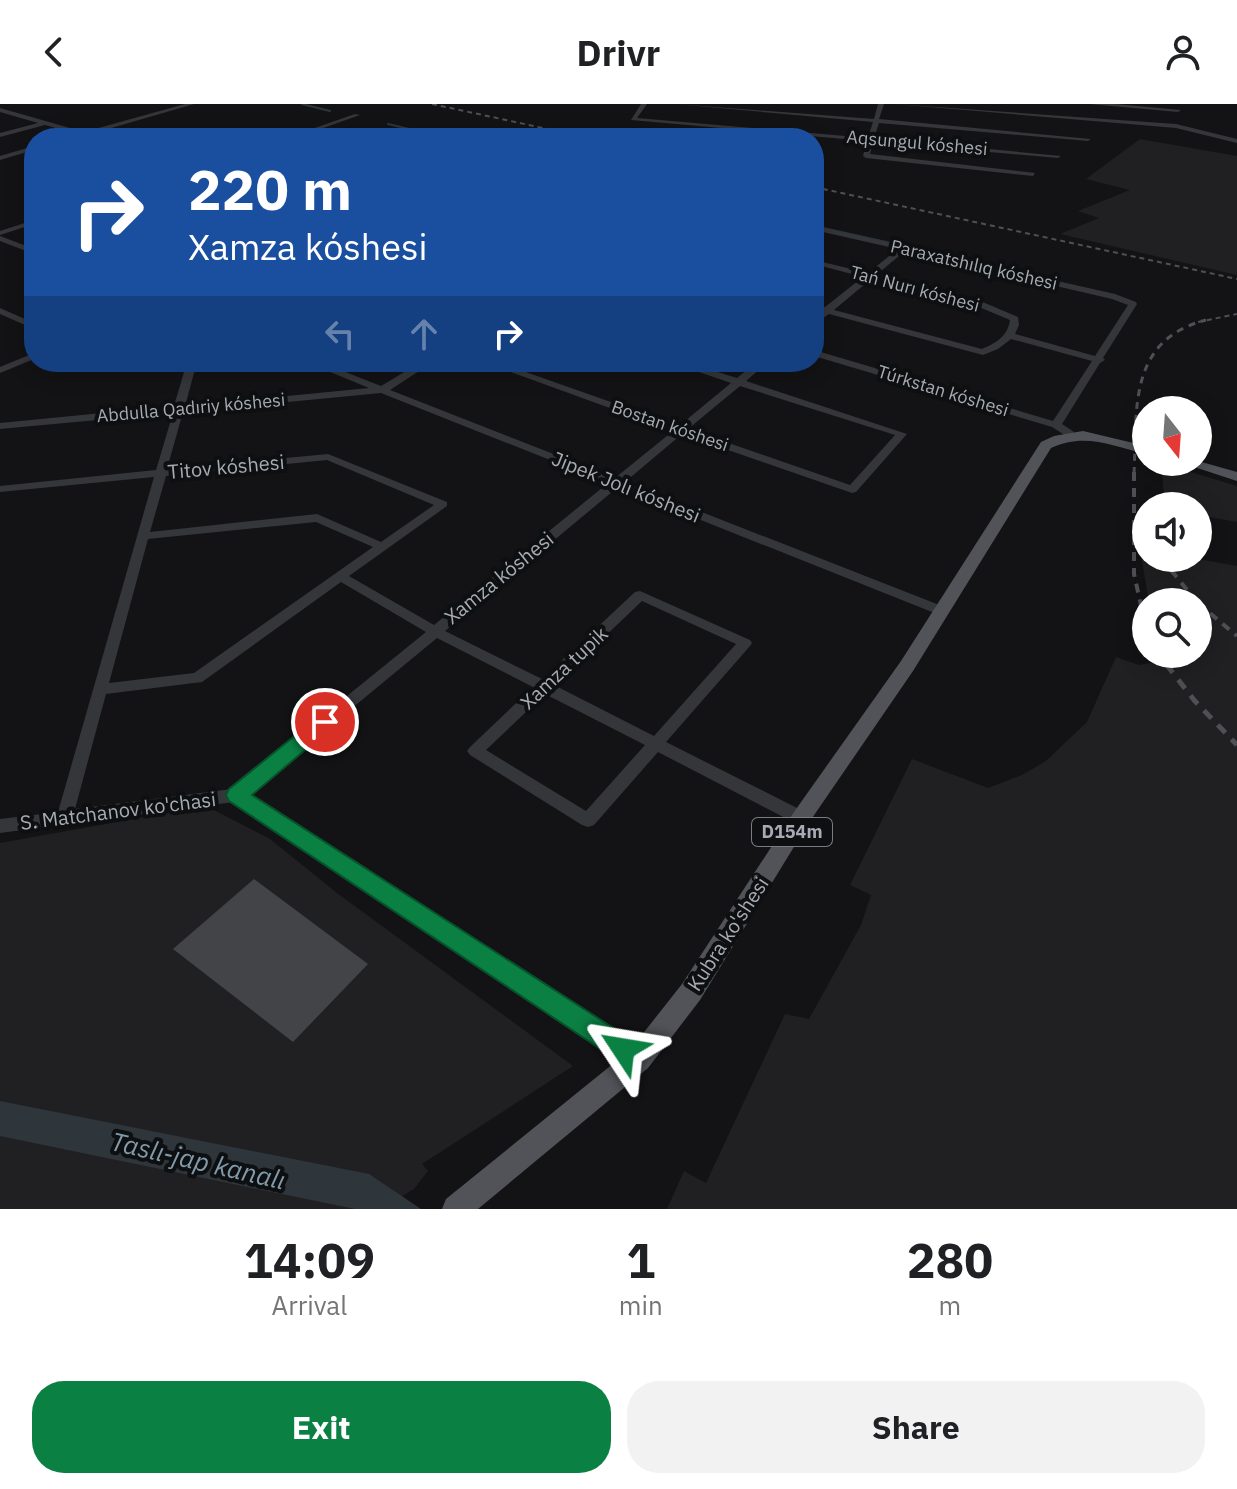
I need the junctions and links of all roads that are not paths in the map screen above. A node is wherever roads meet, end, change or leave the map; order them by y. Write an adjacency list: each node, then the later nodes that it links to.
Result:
1 (191, 104): 17 (street)
2 (644, 104): 19 (street, Aqsungul kóshesi)
3 (678, 104): 12 (street)
4 (881, 104): 12 (street)
5 (897, 104): 14 (street)
6 (1092, 104): 7 (street)
7 (1177, 107): 14 (street)
8 (0, 110): 9 (street)
9 (16, 114): 11 (street); 13 (street)
10 (357, 115): 18 (street)
11 (0, 118)
12 (876, 120): 23 (street); 24 (street)
13 (46, 123): 15 (street); 16 (street)
14 (1176, 126): 25 (street)
15 (27, 128)
16 (63, 128)
17 (105, 128)
18 (319, 128)
19 (745, 128)
20 (24, 129): 22 (street)
21 (824, 134): 23 (street, Aqsungul kóshesi)
22 (0, 135)
23 (870, 138): 27 (street, Aqsungul kóshesi); 29 (street)
24 (1088, 139)
25 (1237, 141)
26 (24, 151): 28 (street)
27 (1058, 156)
28 (0, 158)
29 (1033, 174)
30 (24, 226): 32 (street)
31 (824, 230): 34 (street, Paraxatshılıq kóshesi)
32 (0, 236): 33 (street)
33 (24, 247)
34 (903, 249): 36 (street); 45 (street, Paraxatshılıq kóshesi)
35 (824, 265): 36 (street, Tań Nurı kóshesi)
36 (870, 277): 38 (street); 42 (street, Tań Nurı kóshesi)
37 (824, 309): 38 (street)
38 (828, 310): 40 (street); 42 (street)
39 (0, 311): 41 (street)
40 (824, 313)
41 (24, 322)
42 (1011, 336): 45 (street)
43 (824, 356): 58 (street, Túrkstan kóshesi)
44 (24, 360): 46 (street)
45 (1100, 360): 58 (street)
46 (0, 370)
47 (189, 372): 55 (street)
48 (336, 372): 54 (street, Jipek Jolı kóshesi)
49 (412, 372): 54 (street)
50 (516, 372): 57 (street, Bostan kóshesi)
51 (706, 372): 53 (street)
52 (750, 372): 53 (street, Xamza kóshesi)
53 (737, 382): 57 (street, Xamza kóshesi); 57 (street, Bostan kóshesi)
54 (382, 390): 55 (street, Abdulla Qadıriy kóshesi); 63 (street, Jipek Jolı kóshesi)
55 (180, 409): 56 (street, Abdulla Qadıriy kóshesi); 61 (street)
56 (0, 426)
57 (680, 430): 63 (street, Xamza kóshesi)
58 (1063, 430): 59 (main road); 69 (main road, Kubra ko'shesi / D154m)
59 (1132, 446)
60 (1212, 470): 62 (main road)
61 (163, 472): 64 (street, Titov kóshesi); 66 (street); 67 (street, Titov kóshesi)
62 (1237, 477)
63 (615, 483): 69 (street, Jipek Jolı kóshesi); 70 (street, Xamza kóshesi)
64 (3, 488): 65 (street)
65 (0, 502)
66 (145, 536): 67 (street); 72 (street)
67 (383, 547): 68 (street)
68 (341, 577): 70 (street); 72 (street)
69 (942, 611): 76 (main road, Kubra ko'shesi / D154m)
70 (435, 631): 71 (street); 74 (street, Xamza kóshesi)
71 (544, 687): 73 (street); 73 (street, Xamza tupik); 73 (street, Xamza tupik)
72 (101, 689): 75 (street)
73 (656, 744): 76 (street)
74 (236, 795): 75 (street, S. Matchanov ko'chasi); 78 (street)
75 (64, 818): 77 (street, S. Matchanov ko'chasi)
76 (801, 818): 78 (main road, Kubra ko'shesi / D154m)
77 (0, 826)
78 (639, 1059): 79 (main road, Kubra ko'shesi / D154m)
79 (464, 1203)

